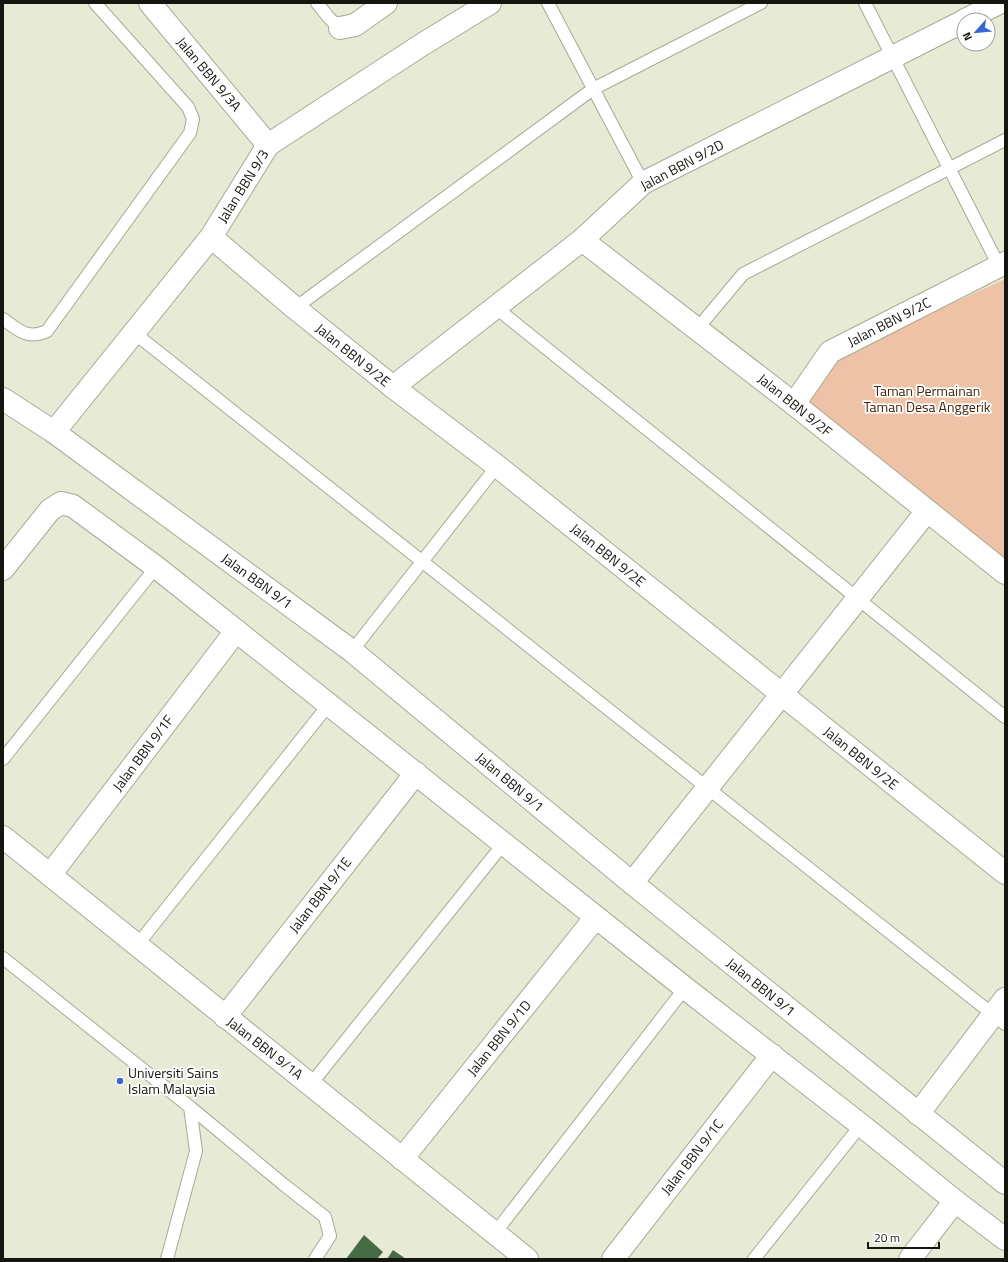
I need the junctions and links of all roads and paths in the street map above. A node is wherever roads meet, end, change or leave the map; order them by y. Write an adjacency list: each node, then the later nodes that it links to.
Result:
1 (95, 3): 24 (lane)
2 (150, 3): 16 (street, Jalan BBN 9/3A)
3 (317, 3): 12 (lane)
4 (386, 3): 12 (street)
5 (490, 3): 16 (street, Jalan BBN 9/3)
6 (548, 3): 14 (lane)
7 (761, 3): 14 (lane)
8 (866, 3): 13 (lane)
9 (999, 3): 10 (street, Jalan BBN 9/2D)
10 (981, 12)
11 (956, 25): 13 (street, Jalan BBN 9/2D)
12 (340, 28)
13 (892, 57): 17 (lane); 18 (street, Jalan BBN 9/2D)
14 (593, 89): 18 (lane); 23 (lane)
15 (1005, 140): 17 (lane)
16 (268, 145): 19 (street, Jalan BBN 9/3)
17 (949, 169): 21 (lane); 25 (lane)
18 (643, 184): 20 (street, Jalan BBN 9/2D)
19 (211, 237): 23 (street, Jalan BBN 9/2E); 26 (street, Jalan BBN 9/3)
20 (582, 240): 22 (street, Jalan BBN 9/2D); 25 (street, Jalan BBN 9/2F)
21 (1002, 265): 29 (street, Jalan BBN 9/2C)
22 (495, 307): 27 (street, Jalan BBN 9/2D); 37 (lane)
23 (295, 308): 27 (street, Jalan BBN 9/2E)
24 (3, 319)
25 (698, 328): 29 (street, Jalan BBN 9/2F)
26 (133, 332): 30 (street, Jalan BBN 9/3); 33 (lane)
27 (392, 387): 31 (street, Jalan BBN 9/2E)
28 (3, 399): 30 (street, Jalan BBN 9/1)
29 (794, 404): 32 (street, Jalan BBN 9/2F)
30 (54, 432): 39 (street, Jalan BBN 9/1)
31 (497, 466): 33 (lane); 40 (street, Jalan BBN 9/2E)
32 (927, 512): 36 (street, Jalan BBN 9/2F); 37 (street)
33 (423, 562): 39 (lane); 45 (lane)
34 (156, 567): 35 (street); 38 (street); 43 (lane)
35 (3, 569)
36 (1005, 573)
37 (857, 600): 40 (street); 42 (lane)
38 (236, 631): 41 (street); 49 (street, Jalan BBN 9/1F)
39 (352, 651): 50 (street, Jalan BBN 9/1)
40 (782, 695): 45 (street); 48 (street, Jalan BBN 9/2E)
41 (330, 703): 44 (street); 52 (lane)
42 (1005, 717)
43 (3, 759)
44 (416, 773): 47 (street); 56 (street, Jalan BBN 9/1E)
45 (708, 788): 50 (street); 55 (lane)
46 (3, 837): 49 (street, Jalan BBN 9/1A)
47 (504, 843): 51 (street); 58 (lane)
48 (1005, 874)
49 (50, 875): 52 (street, Jalan BBN 9/1A)
50 (632, 883): 60 (street, Jalan BBN 9/1)
51 (596, 917): 54 (street); 62 (street, Jalan BBN 9/1D)
52 (138, 944): 56 (street, Jalan BBN 9/1A)
53 (3, 958): 59 (lane)
54 (685, 988): 57 (street); 65 (lane)
55 (1001, 1012): 60 (street)
56 (225, 1017): 58 (street, Jalan BBN 9/1A)
57 (772, 1055): 61 (street); 70 (street, Jalan BBN 9/1C)
58 (311, 1084): 62 (street, Jalan BBN 9/1A)
59 (190, 1107): 67 (lane); 68 (lane)
60 (918, 1114): 63 (street, Jalan BBN 9/1)
61 (861, 1125): 64 (street); 71 (lane)
62 (402, 1159): 65 (street, Jalan BBN 9/1A)
63 (1005, 1183)
64 (955, 1201): 66 (street); 72 (street)
65 (494, 1233): 69 (street, Jalan BBN 9/1A)
66 (1005, 1239)
67 (167, 1259)
68 (315, 1259)
69 (527, 1259)
70 (613, 1259)
71 (754, 1259)
72 (910, 1259)

